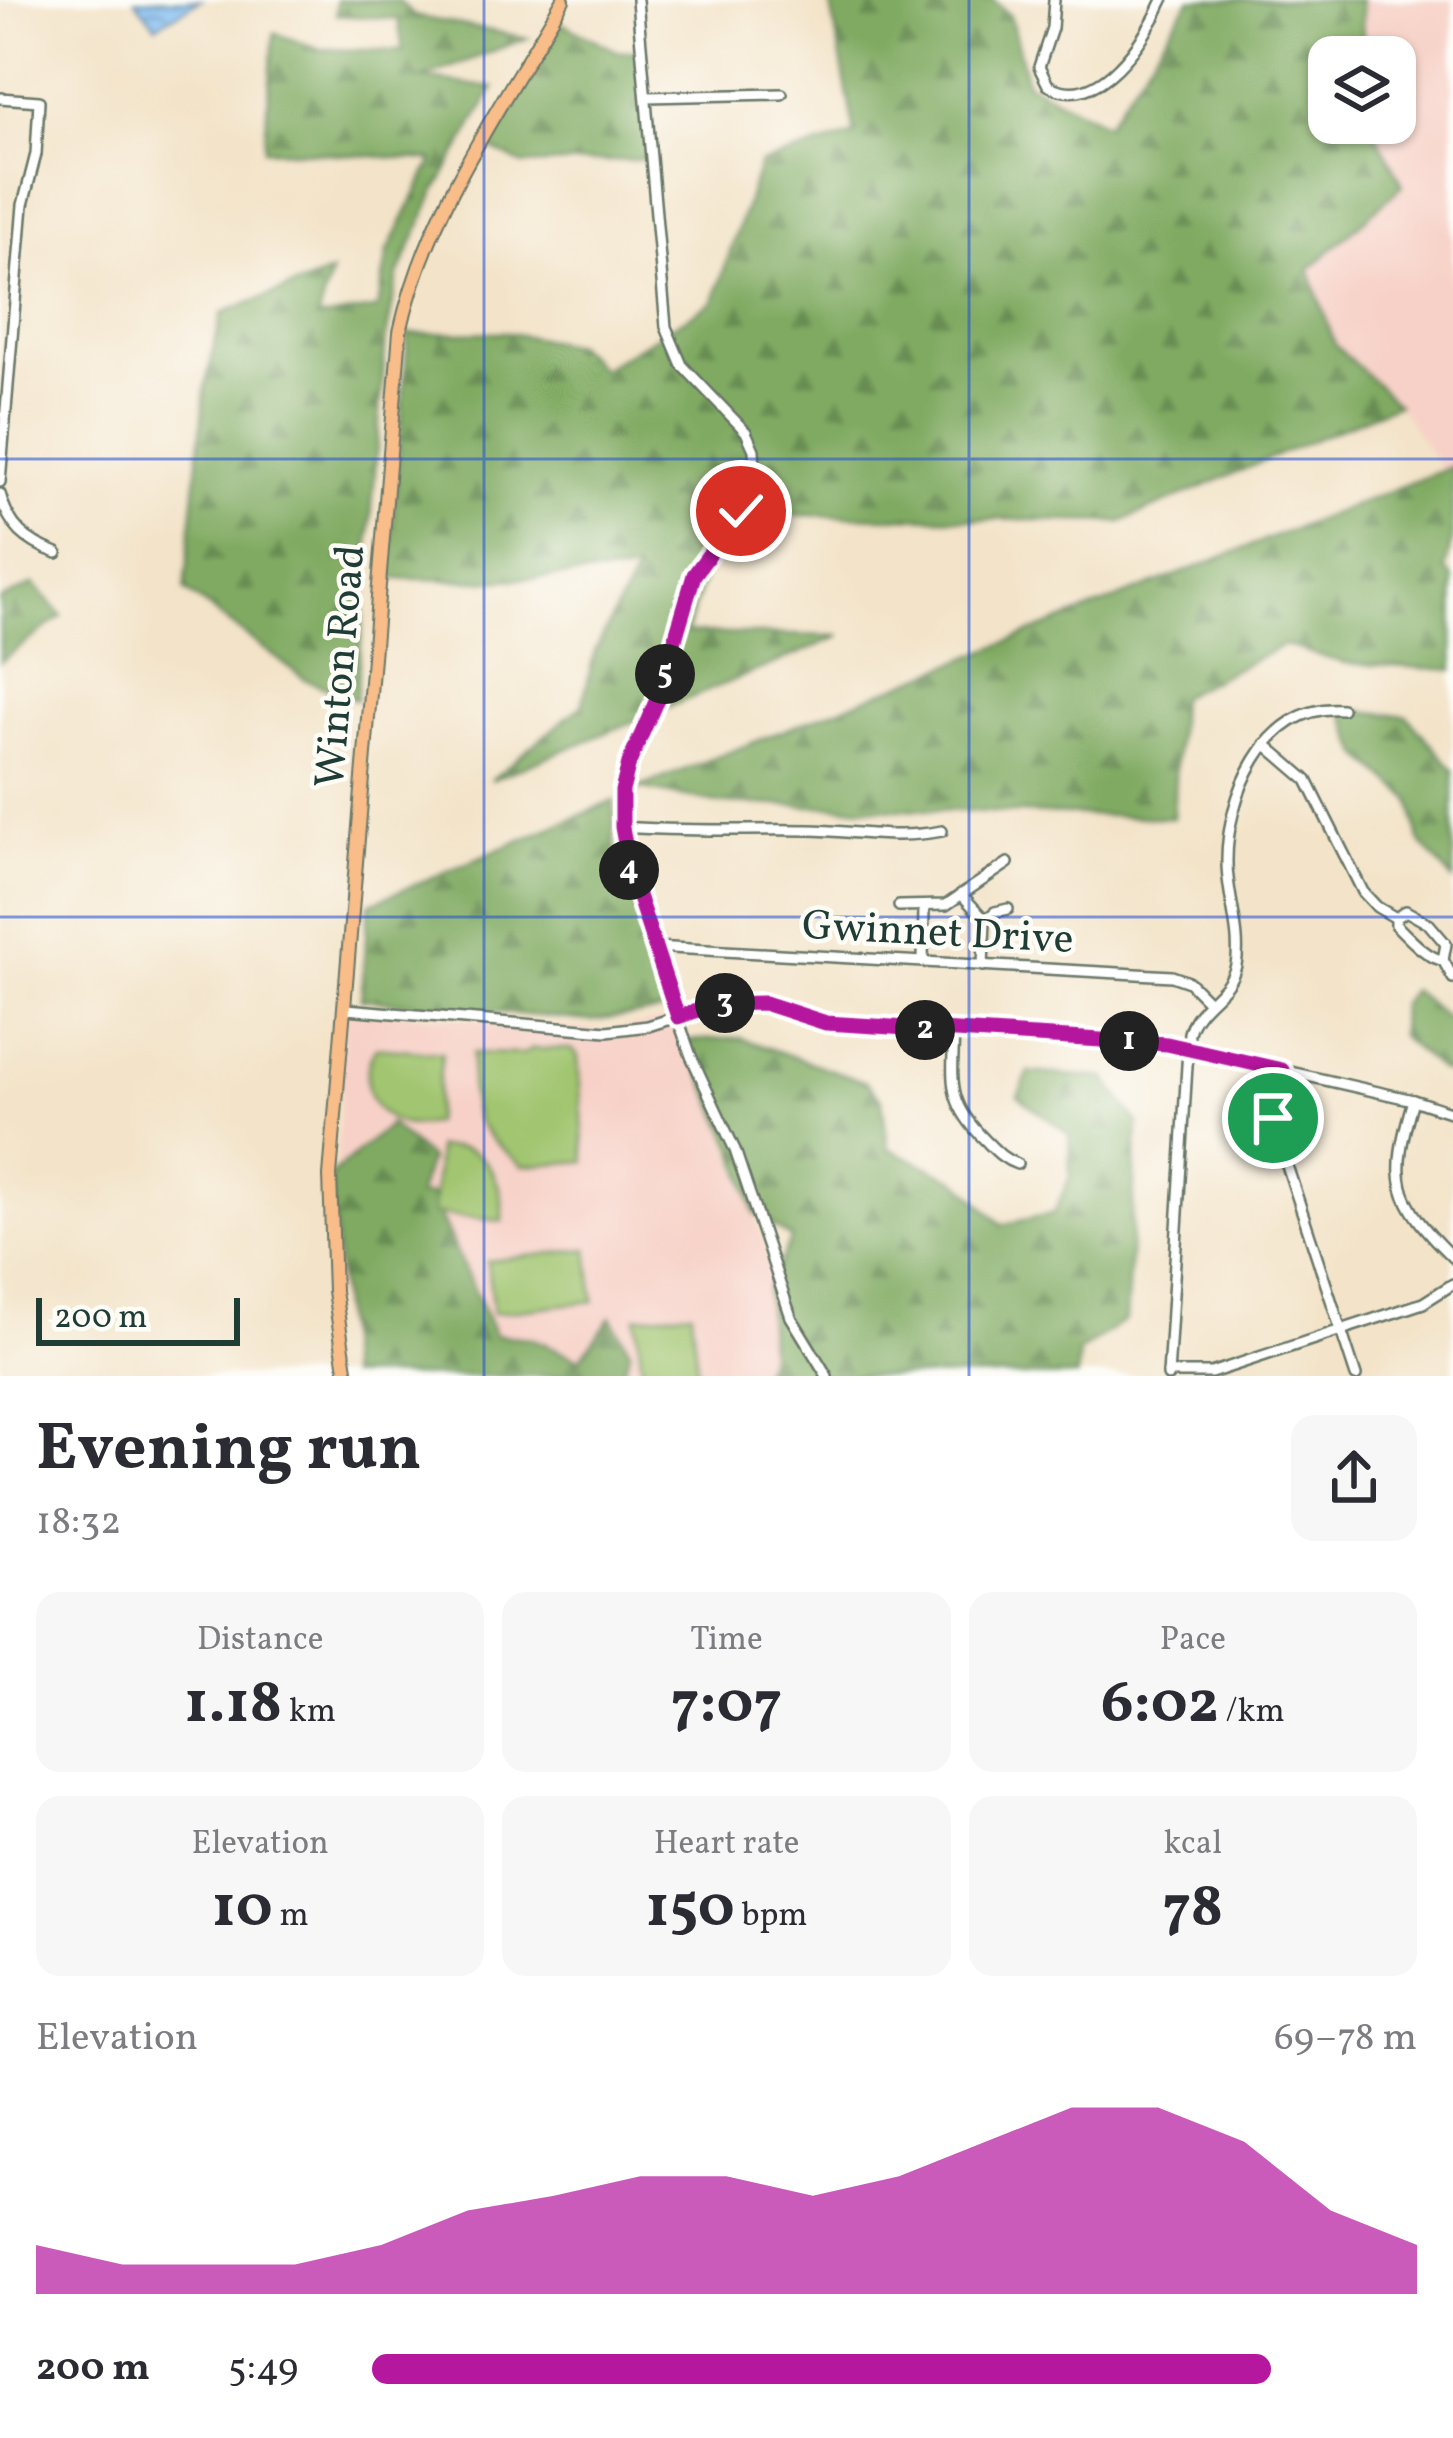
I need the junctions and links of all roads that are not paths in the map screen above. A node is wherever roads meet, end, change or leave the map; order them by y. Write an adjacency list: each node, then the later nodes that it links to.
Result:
1 (562, 0): 28 (main road, Winton Road)
2 (638, 0): 6 (street)
3 (1054, 0): 4 (street)
4 (1163, 0)
5 (782, 94): 6 (street)
6 (647, 97): 13 (street)
7 (0, 98): 8 (street)
8 (0, 482)
9 (0, 494): 10 (street)
10 (57, 553)
11 (1342, 710): 12 (street)
12 (1265, 744): 20 (street); 27 (street)
13 (622, 827): 14 (street); 22 (street)
14 (941, 831)
15 (1008, 863): 16 (street)
16 (961, 894): 18 (street); 21 (street)
17 (899, 906): 18 (street)
18 (924, 907): 24 (street)
19 (1008, 909): 21 (street)
20 (1396, 918): 23 (street); 23 (street)
21 (985, 920): 25 (street)
22 (654, 947): 24 (street, Gwinnet Drive); 29 (street)
23 (1443, 960): 26 (street)
24 (923, 962): 25 (street, Gwinnet Drive)
25 (983, 965): 27 (street, Gwinnet Drive)
26 (1453, 978)
27 (1208, 1001): 31 (street)
28 (346, 1009): 29 (street); 40 (main road, Winton Road)
29 (678, 1017): 30 (street); 41 (street)
30 (954, 1032): 31 (street); 35 (street)
31 (1187, 1049): 32 (street); 39 (street)
32 (1282, 1070): 33 (street); 38 (street)
33 (1413, 1100): 34 (street); 36 (street)
34 (1453, 1113)
35 (1017, 1164)
36 (1453, 1258)
37 (1453, 1283): 38 (street)
38 (1341, 1330): 39 (street); 42 (street)
39 (1168, 1375)
40 (347, 1376)
41 (827, 1376)
42 (1356, 1376)

